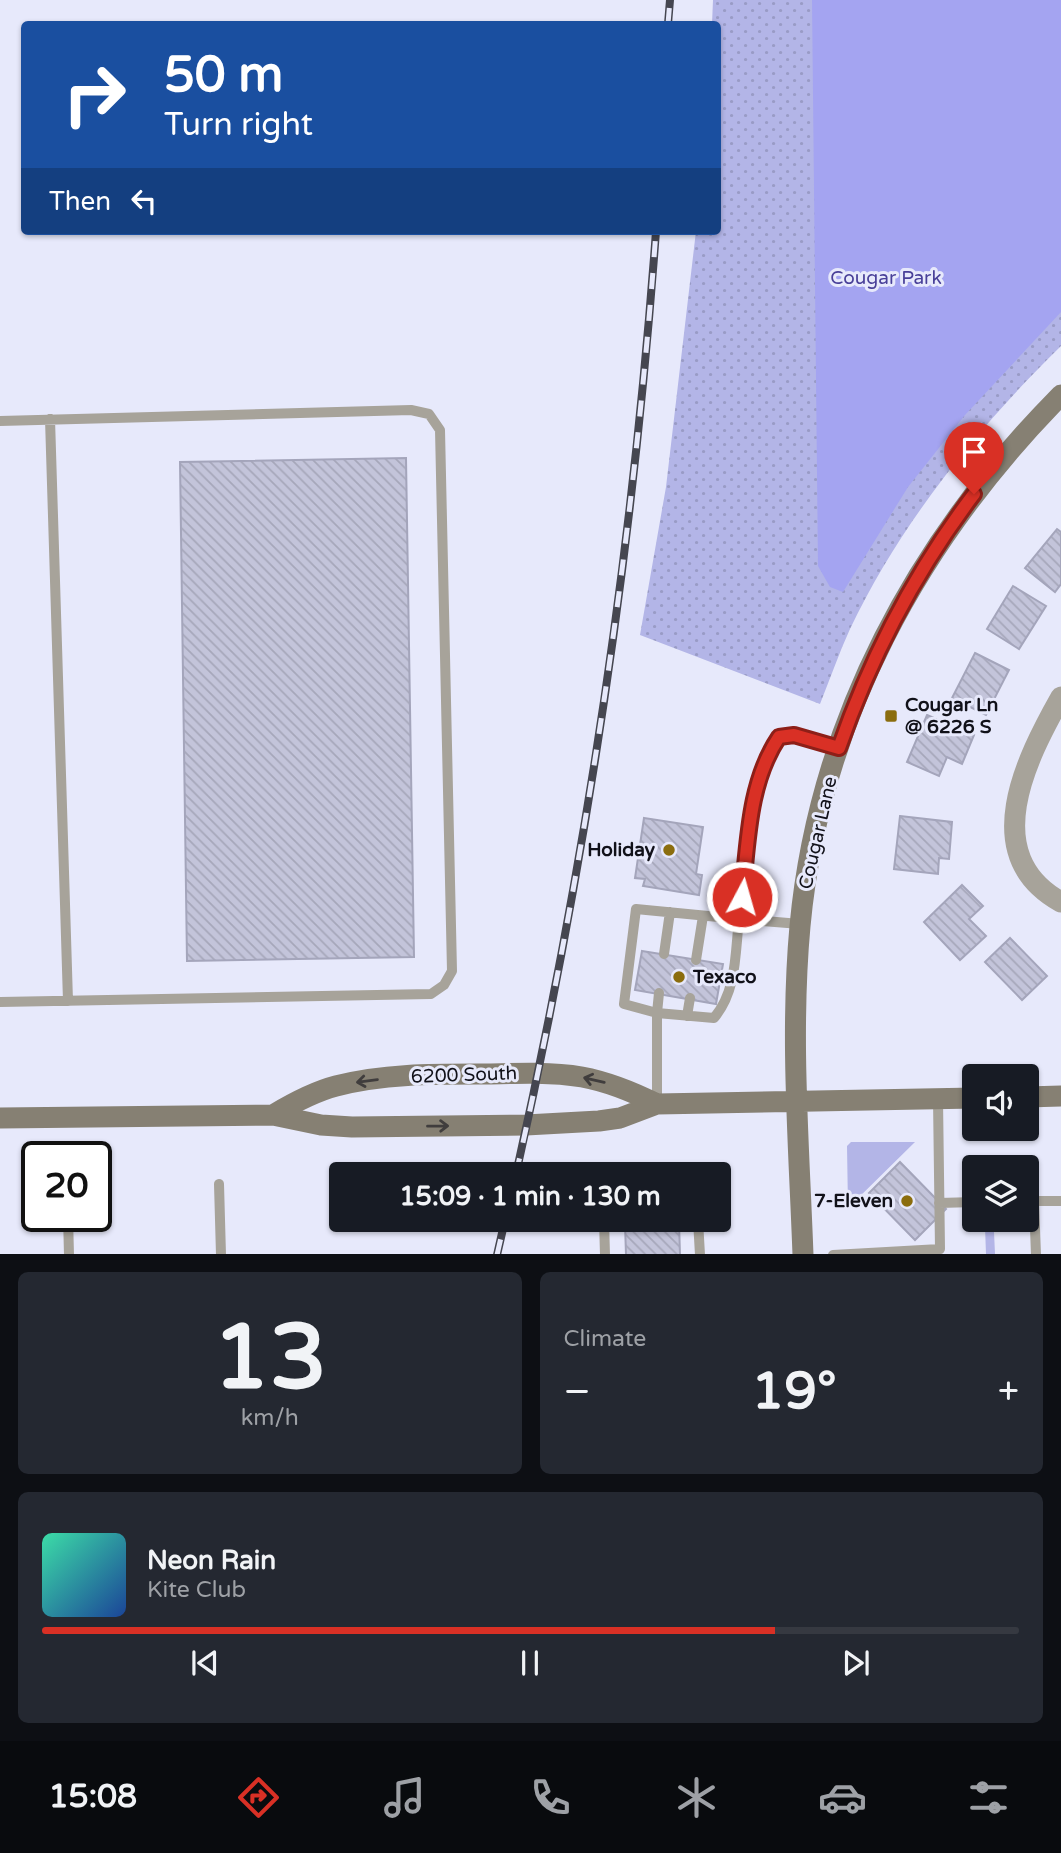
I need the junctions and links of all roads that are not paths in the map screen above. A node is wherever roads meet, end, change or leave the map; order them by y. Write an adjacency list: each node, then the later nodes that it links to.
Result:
1 (1061, 396): 5 (main road, Cougar Lane)
2 (50, 419): 3 (lane); 15 (lane); 15 (lane)
3 (0, 421)
4 (1061, 697): 6 (street)
5 (839, 748): 9 (lane); 10 (main road, Cougar Lane)
6 (1061, 902)
7 (670, 912): 8 (lane); 11 (lane); 17 (lane)
8 (704, 916): 9 (lane); 12 (lane)
9 (739, 919): 10 (lane); 18 (lane)
10 (800, 924): 23 (main road, Cougar Lane)
11 (664, 954)
12 (696, 960)
13 (659, 993): 17 (lane)
14 (690, 998): 18 (lane)
15 (68, 1001): 16 (lane)
16 (0, 1002)
17 (657, 1013): 18 (lane); 24 (lane)
18 (687, 1016)
19 (1061, 1096): 20 (main road)
20 (1039, 1097)
21 (962, 1098): 22 (main road, 6200 South)
22 (938, 1099): 23 (main road, 6200 South); 31 (lane)
23 (796, 1102): 24 (main road, 6200 South); 40 (main road, Cougar Lane)
24 (657, 1104): 25 (main road, 6200 South, one-way to 24); 25 (main road, 6200 South, one-way to 25)
25 (273, 1115): 26 (main road, 6200 South)
26 (0, 1118)
27 (219, 1184): 37 (lane)
28 (1039, 1201): 29 (lane)
29 (1061, 1201)
30 (962, 1202): 31 (lane)
31 (939, 1203): 41 (lane)
32 (68, 1232): 36 (lane)
33 (604, 1232): 38 (lane)
34 (699, 1232): 39 (lane)
35 (1034, 1232): 42 (lane)
36 (69, 1254)
37 (221, 1254)
38 (605, 1254)
39 (700, 1254)
40 (803, 1254)
41 (851, 1254)
42 (1036, 1254)

